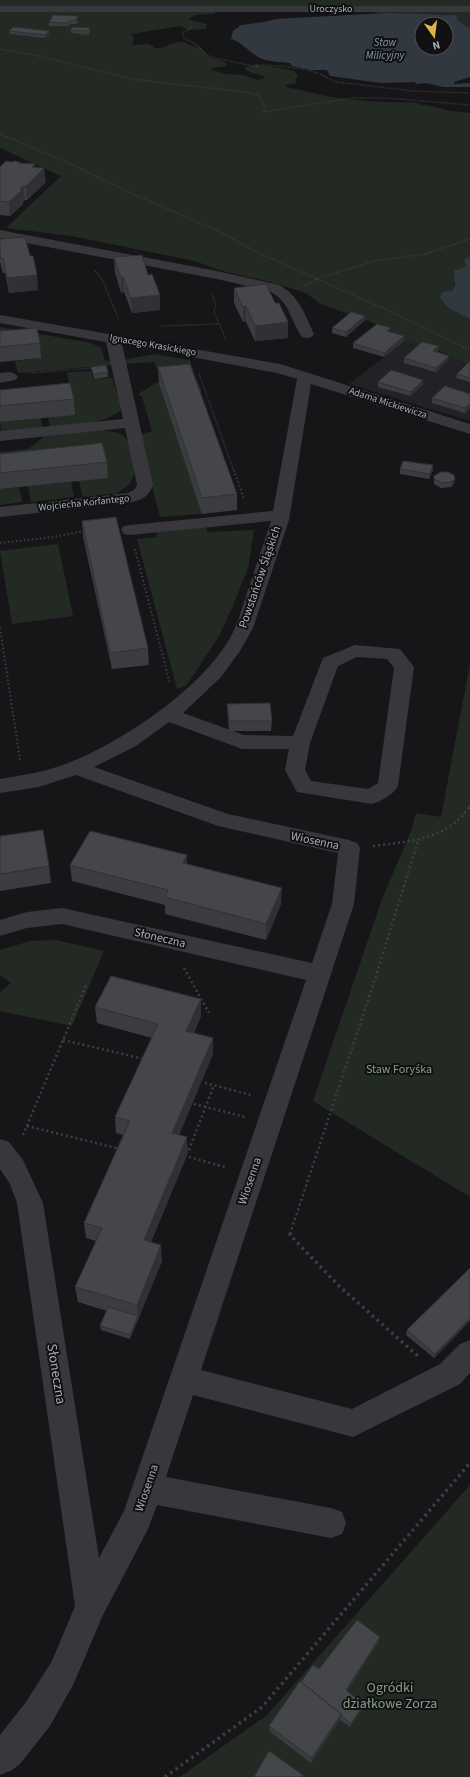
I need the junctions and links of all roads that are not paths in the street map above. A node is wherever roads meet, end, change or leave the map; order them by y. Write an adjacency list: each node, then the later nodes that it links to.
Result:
1 (0, 9): 2 (street, Uroczysko)
2 (470, 9)
3 (0, 234): 5 (street)
4 (0, 319): 6 (street, Ignacego Krasickiego)
5 (307, 334)
6 (113, 338): 7 (street, Ignacego Krasickiego); 8 (street, Wojciecha Korfantego)
7 (305, 376): 9 (street, Adama Mickiewicza); 12 (street, Powstańców Śląskich)
8 (132, 423): 10 (street); 11 (street, Wojciecha Korfantego)
9 (470, 429)
10 (0, 436)
11 (0, 512)
12 (282, 514): 13 (street, Powstańców Śląskich); 14 (street, Powstańców Śląskich)
13 (130, 530)
14 (167, 714): 15 (street); 16 (street, Powstańców Śląskich)
15 (300, 744): 15 (street)
16 (76, 768): 17 (street, Powstańców Śląskich); 19 (street, Wiosenna)
17 (0, 786)
18 (0, 928): 19 (street, Słoneczna)
19 (320, 974): 22 (street, Wiosenna)
20 (6, 1157): 25 (street, Słoneczna)
21 (470, 1353): 22 (street)
22 (184, 1379): 23 (street, Wiosenna)
23 (147, 1488): 24 (street); 25 (street, Wiosenna)
24 (331, 1523)
25 (91, 1606): 26 (street, Wiosenna)
26 (0, 1758)

